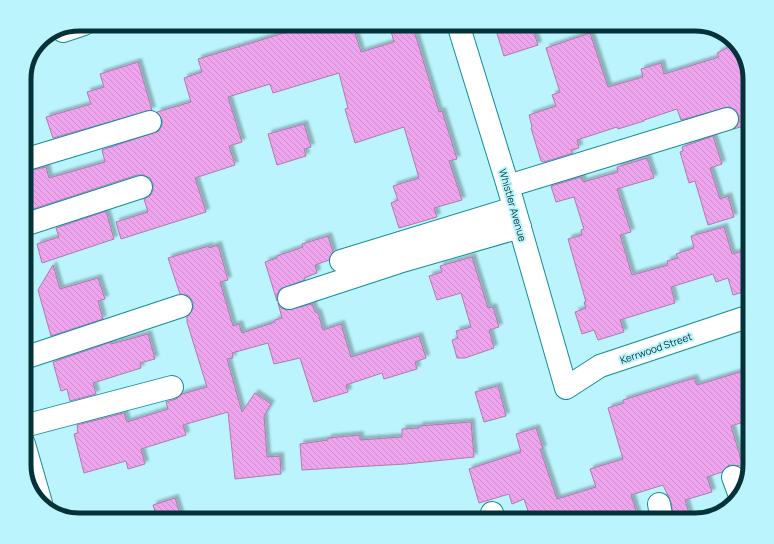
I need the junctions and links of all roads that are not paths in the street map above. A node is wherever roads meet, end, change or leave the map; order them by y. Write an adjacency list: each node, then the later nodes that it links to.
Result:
1 (460, 31): 5 (street, Whistler Avenue)
2 (727, 119): 5 (street)
3 (150, 122): 4 (street)
4 (31, 158)
5 (508, 186): 7 (street, Whistler Avenue)
6 (141, 187): 8 (street)
7 (517, 217): 9 (street); 10 (street); 15 (street, Whistler Avenue)
8 (31, 223)
9 (341, 261)
10 (289, 298)
11 (181, 306): 13 (street)
12 (743, 318): 15 (street, Kerrwood Street)
13 (31, 356)
14 (172, 387): 16 (street)
15 (566, 388)
16 (31, 424)

